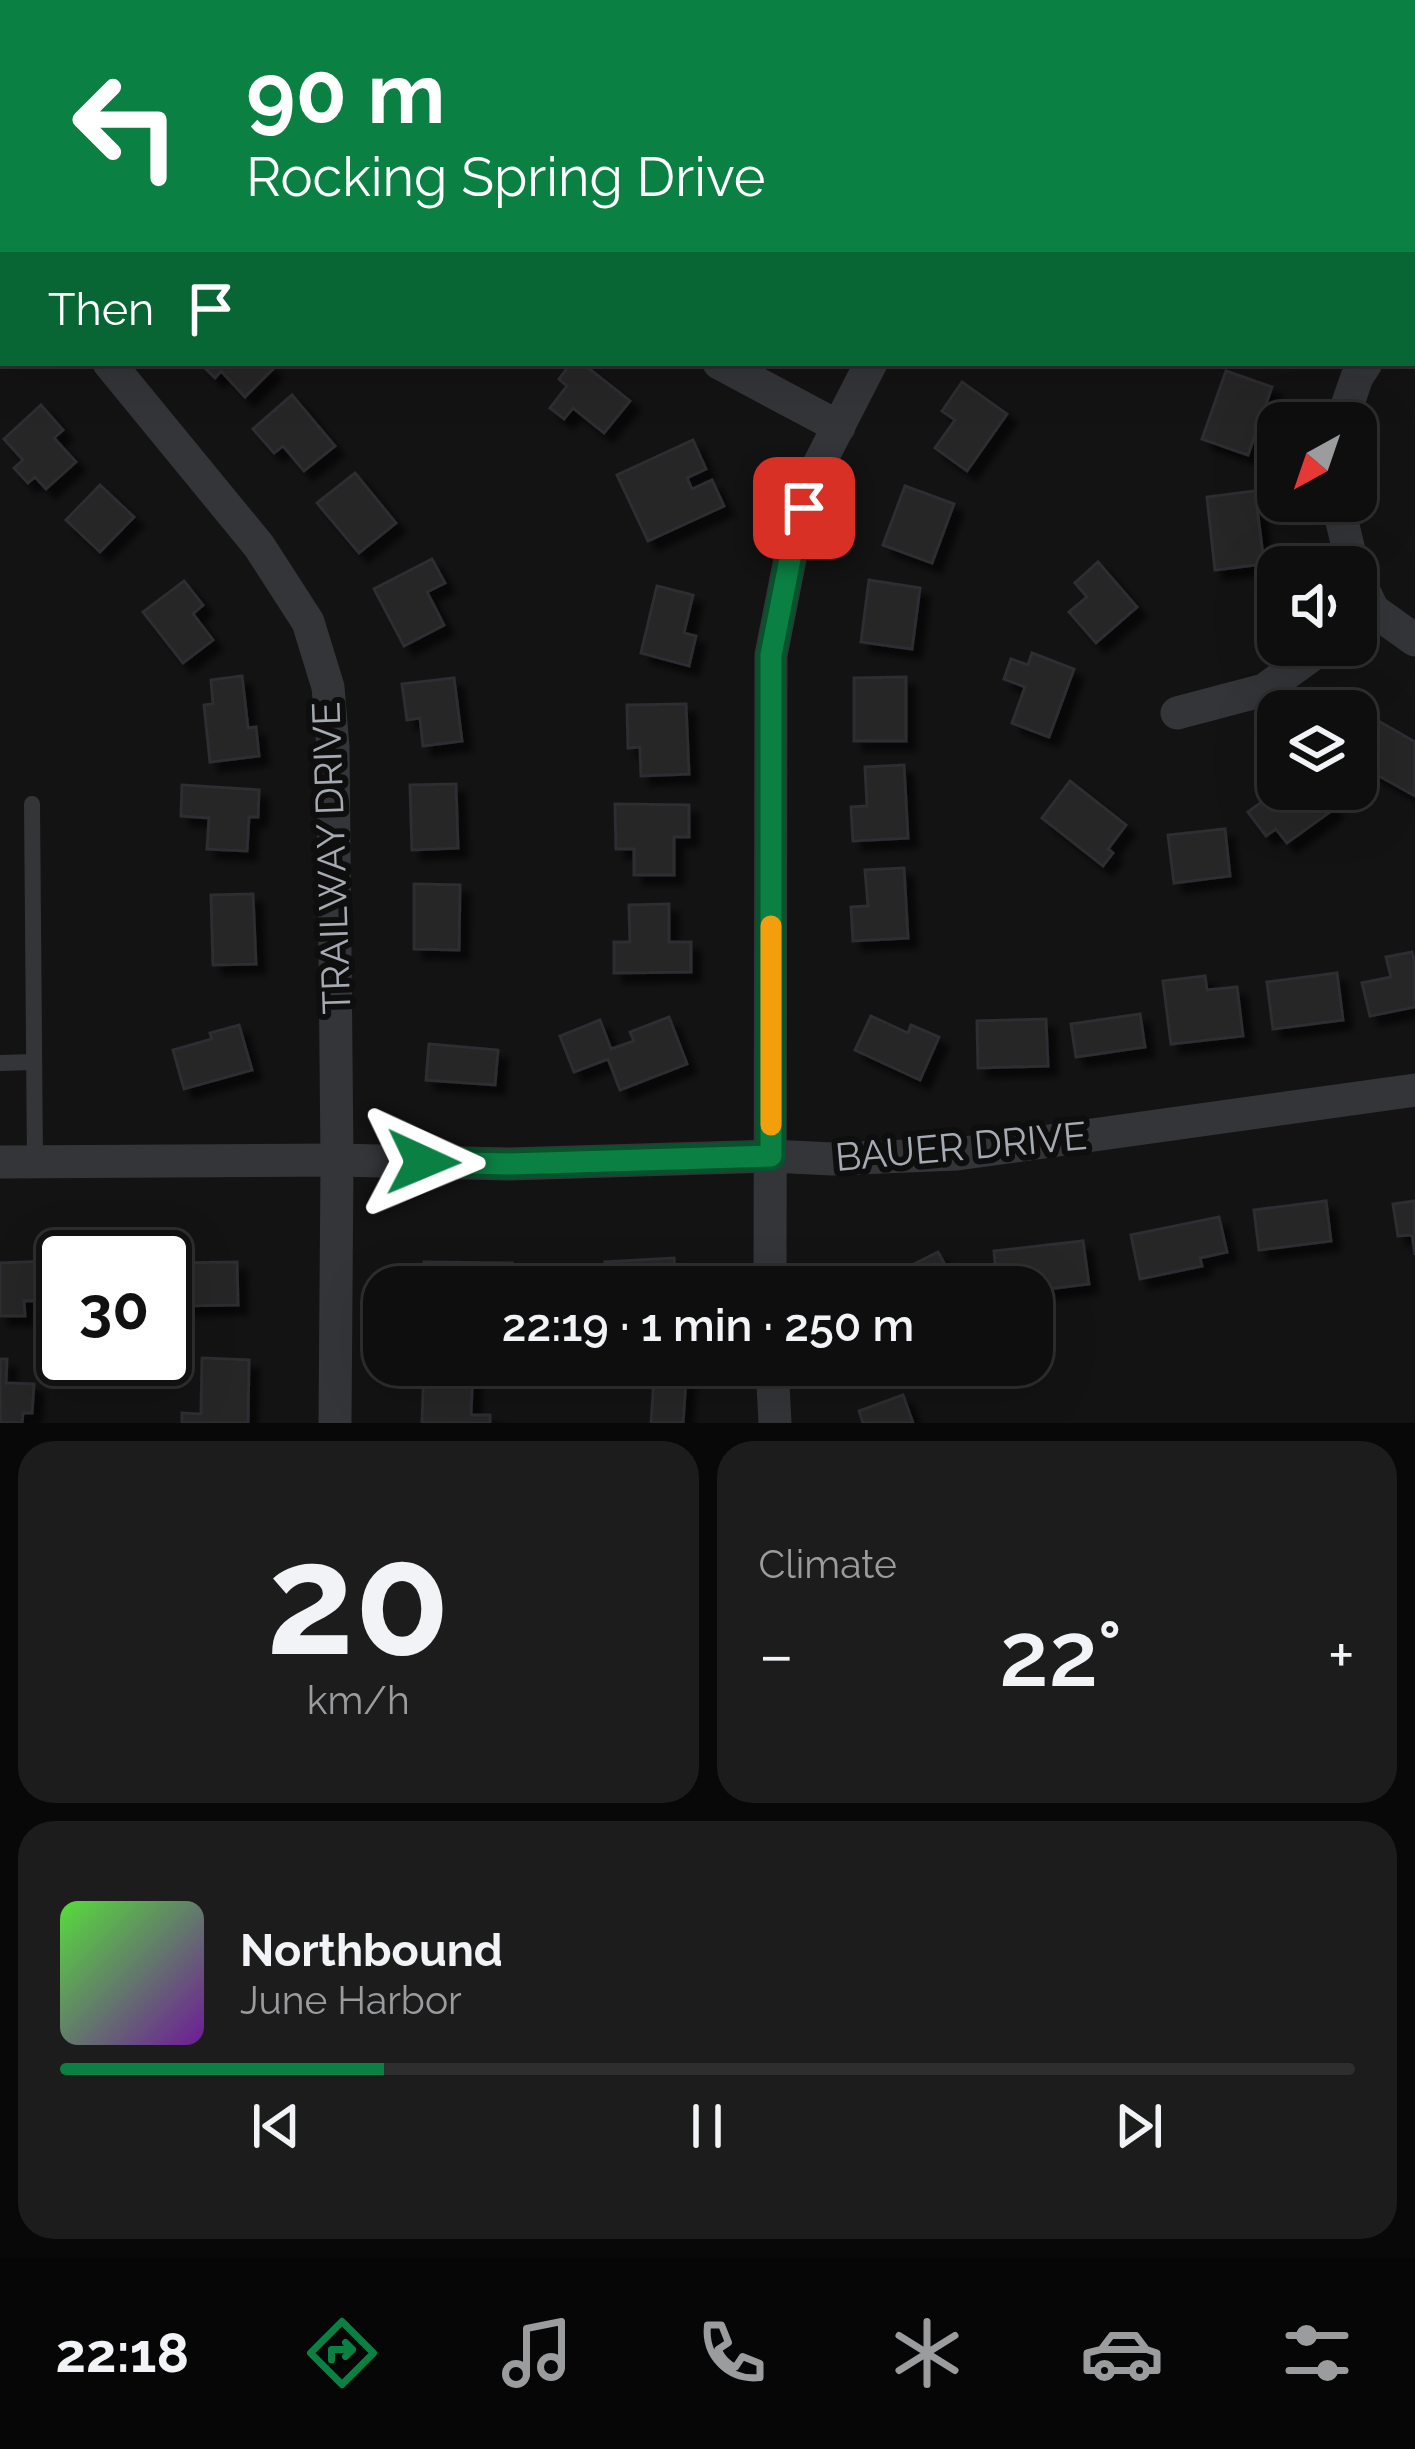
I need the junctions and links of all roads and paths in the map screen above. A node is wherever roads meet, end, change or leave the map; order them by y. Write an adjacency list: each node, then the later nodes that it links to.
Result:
1 (111, 366): 16 (street, TRAILWAY DRIVE)
2 (725, 366): 6 (street)
3 (870, 366): 6 (street)
4 (1364, 366): 5 (street)
5 (1348, 402)
6 (839, 427): 15 (street)
7 (1377, 622): 8 (street)
8 (1415, 640)
9 (1297, 666): 10 (street)
10 (1177, 713)
11 (32, 804): 12 (lane)
12 (34, 1062): 13 (lane); 18 (lane)
13 (0, 1063)
14 (1415, 1090): 15 (street, BAUER DRIVE)
15 (771, 1156): 16 (street, BAUER DRIVE); 19 (street)
16 (337, 1160): 18 (street, BAUER DRIVE); 21 (street, TRAILWAY DRIVE)
17 (0, 1162): 18 (street, BAUER DRIVE)
18 (35, 1162)
19 (770, 1266)
20 (773, 1386): 22 (street)
21 (335, 1423)
22 (776, 1423)

